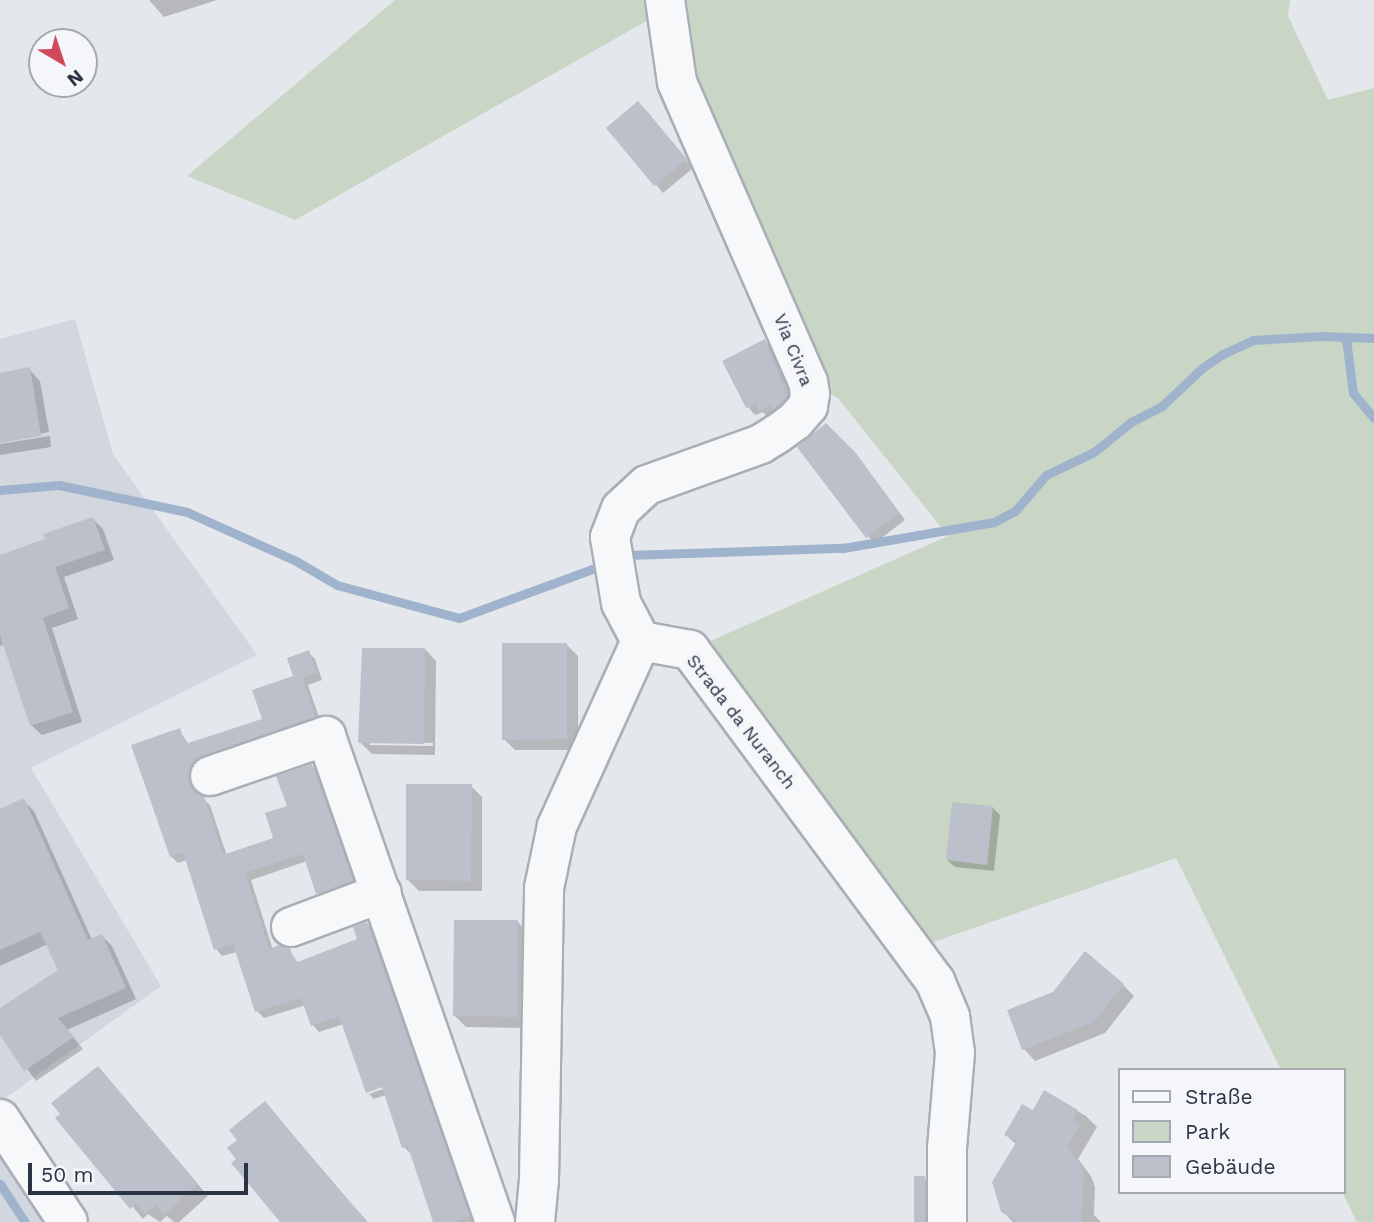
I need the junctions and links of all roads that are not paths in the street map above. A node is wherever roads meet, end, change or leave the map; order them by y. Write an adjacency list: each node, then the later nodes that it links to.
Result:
1 (665, 0): 2 (street, Via Civra)
2 (641, 641): 7 (street); 10 (street, Strada da Nuranch)
3 (210, 776): 4 (street)
4 (382, 893): 5 (street); 9 (street)
5 (291, 927)
6 (0, 1119): 8 (street)
7 (540, 1218)
8 (68, 1222)
9 (495, 1222)
10 (947, 1222)

